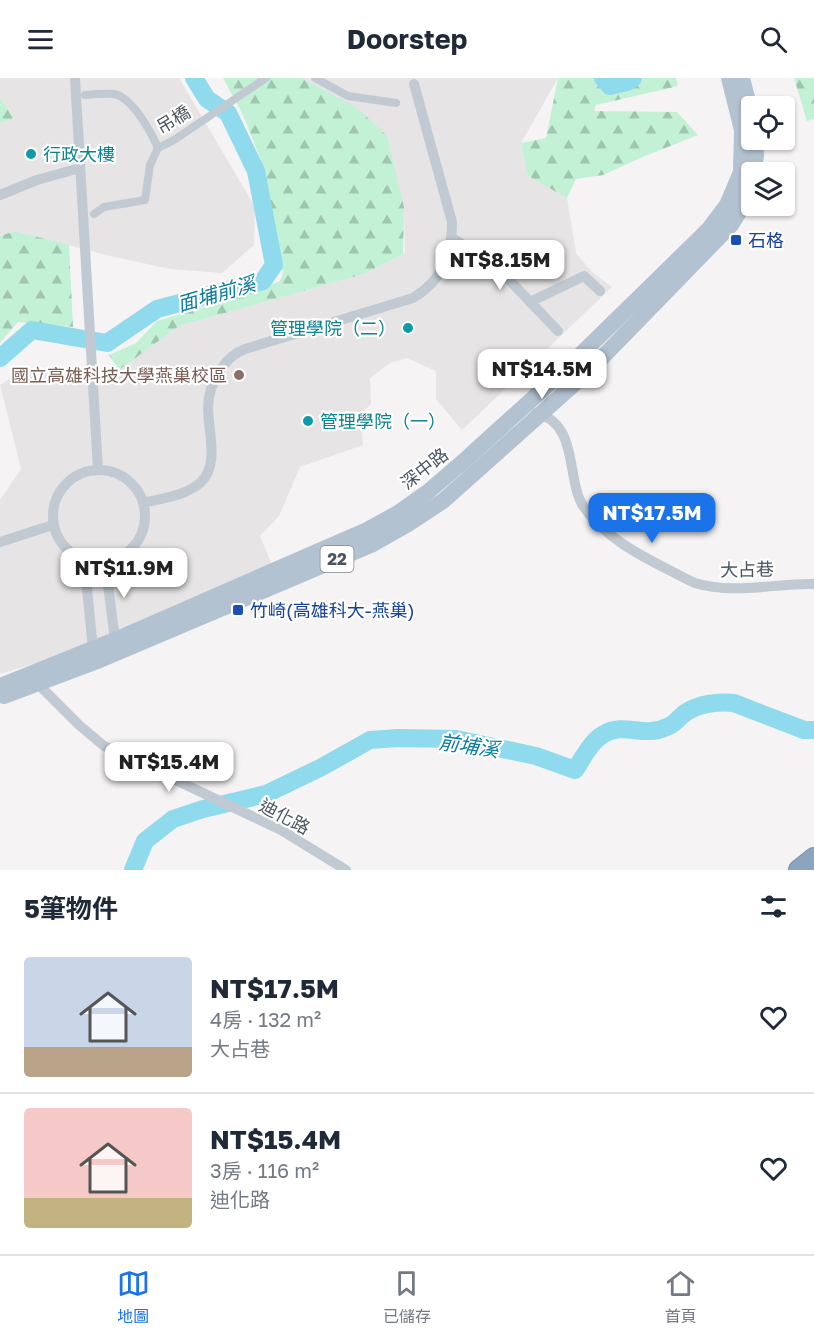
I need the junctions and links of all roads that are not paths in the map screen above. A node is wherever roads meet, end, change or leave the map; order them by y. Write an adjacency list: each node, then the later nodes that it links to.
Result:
1 (75, 78): 13 (street)
2 (266, 78): 11 (street, 吊橋)
3 (315, 78): 9 (street)
4 (729, 78): 10 (main road, 22)
5 (742, 78): 8 (main road, 22)
6 (414, 84): 17 (street)
7 (85, 95): 11 (street)
8 (744, 96)
9 (396, 103)
10 (741, 109)
11 (158, 148): 16 (street, 吊橋)
12 (745, 150): 21 (main road, 深中路 / 22)
13 (80, 168): 14 (street); 23 (street)
14 (0, 195)
15 (741, 209): 22 (main road, 深中路 / 22)
16 (94, 214)
17 (452, 238): 19 (street); 24 (street)
18 (600, 291): 19 (street)
19 (530, 302): 20 (street)
20 (558, 331)
21 (521, 410): 22 (street); 30 (main road, 深中路 / 22)
22 (546, 417): 29 (street, 大占巷); 31 (main road, 深中路 / 22)
23 (98, 470): 24 (street); 25 (street)
24 (143, 503): 28 (street)
25 (53, 525): 26 (street); 27 (street)
26 (0, 542)
27 (84, 559): 28 (street); 31 (street)
28 (105, 561): 30 (street)
29 (814, 584)
30 (115, 640): 31 (main road, 深中路 / 22)
31 (100, 653): 32 (main road, 深中路 / 22)
32 (35, 679): 33 (main road, 深中路 / 22); 34 (main road, 深中路 / 22); 36 (street, 迪化路)
33 (0, 686)
34 (0, 697)
35 (814, 858): 37 (highway)
36 (346, 870)
37 (799, 870)

